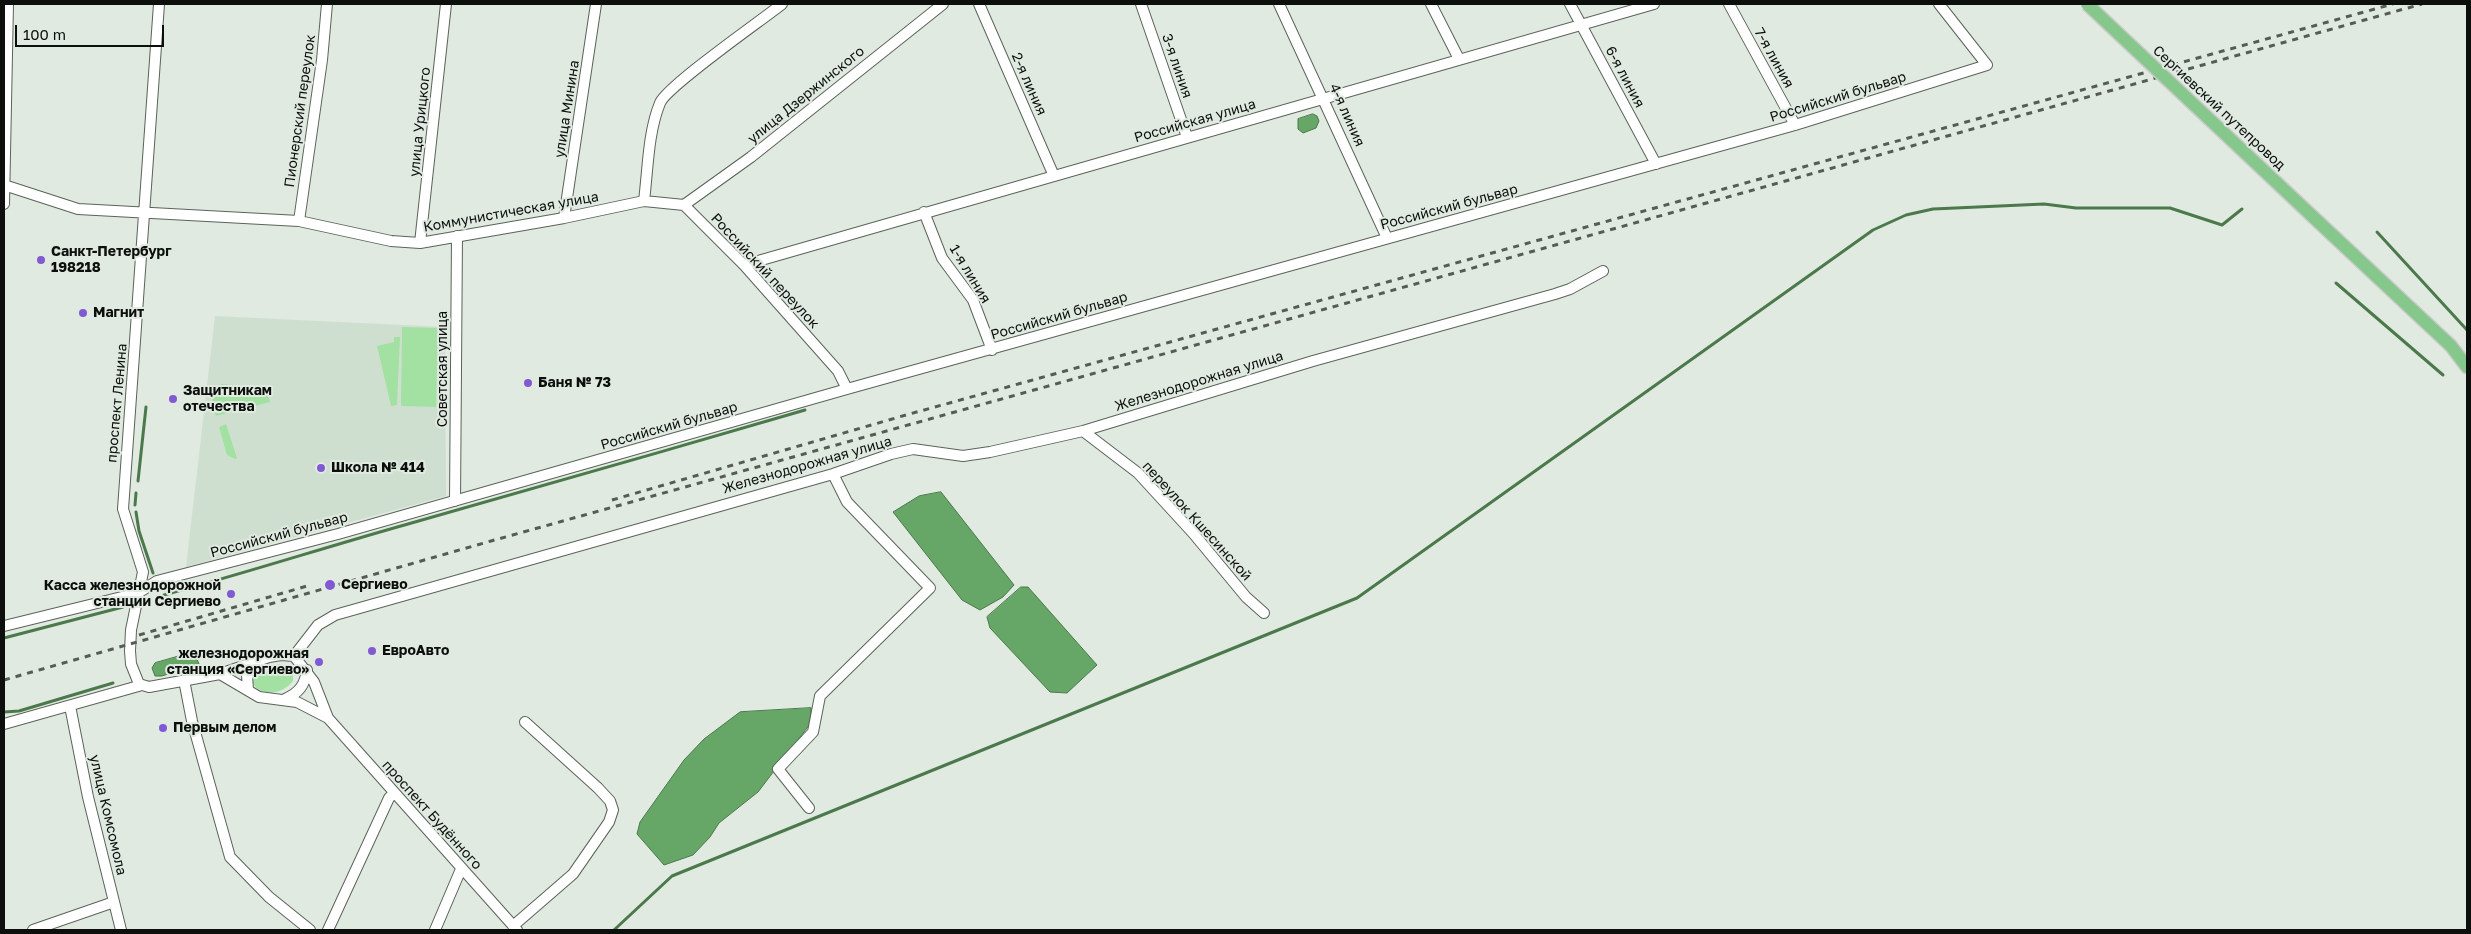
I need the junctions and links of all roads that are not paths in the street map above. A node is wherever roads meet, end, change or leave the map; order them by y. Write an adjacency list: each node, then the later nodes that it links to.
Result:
1 (8, 4): 18 (street)
2 (159, 4): 29 (street, проспект Ленина)
3 (328, 4): 32 (street, Пионерский переулок)
4 (446, 4): 35 (street, улица Урицкого)
5 (596, 4): 31 (street, улица Минина)
6 (782, 4): 26 (street)
7 (943, 4): 28 (street, улица Дзержинского)
8 (979, 4): 24 (street, 2-я линия)
9 (1140, 4): 22 (street, 3-я линия)
10 (1279, 4): 20 (street, 4-я линия)
11 (1431, 4): 19 (street)
12 (1570, 4): 17 (street, 6-я линия)
13 (1654, 4): 17 (street, Российская улица)
14 (1729, 4): 21 (street, 7-я линия)
15 (1939, 4): 21 (street, Российский бульвар)
16 (2087, 4): 39 (main road, Сергиевский путепровод, bridge)
17 (1580, 24): 19 (street, Российская улица); 23 (street, 6-я линия)
18 (5, 55): 25 (street)
19 (1459, 59): 20 (street, Российская улица)
20 (1324, 98): 22 (street, Российская улица); 34 (street, 4-я линия)
21 (1795, 125): 23 (street, Российский бульвар)
22 (1187, 137): 24 (street, Российская улица)
23 (1656, 164): 34 (street, Российский бульвар)
24 (1054, 176): 30 (street, Российская улица)
25 (4, 185): 27 (street); 29 (street, Коммунистическая улица)
26 (644, 201): 28 (street); 31 (street, Коммунистическая улица)
27 (4, 204)
28 (684, 206): 36 (street, Российский переулок)
29 (145, 212): 32 (street, Коммунистическая улица); 44 (street, проспект Ленина)
30 (924, 212): 36 (street, Российская улица); 38 (street, 1-я линия)
31 (564, 218): 33 (street, Коммунистическая улица)
32 (299, 221): 35 (street, Коммунистическая улица)
33 (457, 236): 35 (street, Коммунистическая улица); 43 (street, Советская улица)
34 (1387, 238): 38 (street, Российский бульвар)
35 (420, 243)
36 (744, 265): 40 (street, Российский переулок)
37 (1603, 271): 41 (street, Железнодорожная улица)
38 (992, 350): 40 (street, Российский бульвар)
39 (2467, 367)
40 (847, 388): 43 (street, Российский бульвар)
41 (1083, 430): 42 (street, Железнодорожная улица); 45 (street, переулок Кшесинской)
42 (833, 474): 47 (street, Железнодорожная улица); 60 (street)
43 (455, 501): 44 (street, Российский бульвар)
44 (138, 592): 46 (street, Российский бульвар); 52 (street, проспект Ленина)
45 (1264, 613)
46 (4, 626)
47 (294, 656): 48 (street); 49 (street)
48 (254, 662): 50 (street); 53 (street)
49 (306, 670): 54 (street); 56 (street, проспект Будённого)
50 (220, 674): 51 (street); 53 (street)
51 (184, 680): 52 (street); 66 (street)
52 (145, 686): 55 (street)
53 (248, 690): 54 (street)
54 (285, 699): 56 (street, проспект Будённого)
55 (70, 706): 58 (street); 62 (street, улица Комсомола)
56 (328, 718): 59 (street, проспект Будённого)
57 (525, 722): 63 (street)
58 (4, 724)
59 (394, 793): 61 (street, проспект Будённого); 67 (street)
60 (809, 808)
61 (462, 869): 63 (street, проспект Будённого); 68 (street)
62 (114, 902): 64 (street); 65 (street, улица Комсомола)
63 (515, 928)
64 (32, 930)
65 (120, 930)
66 (310, 930)
67 (328, 930)
68 (435, 930)

